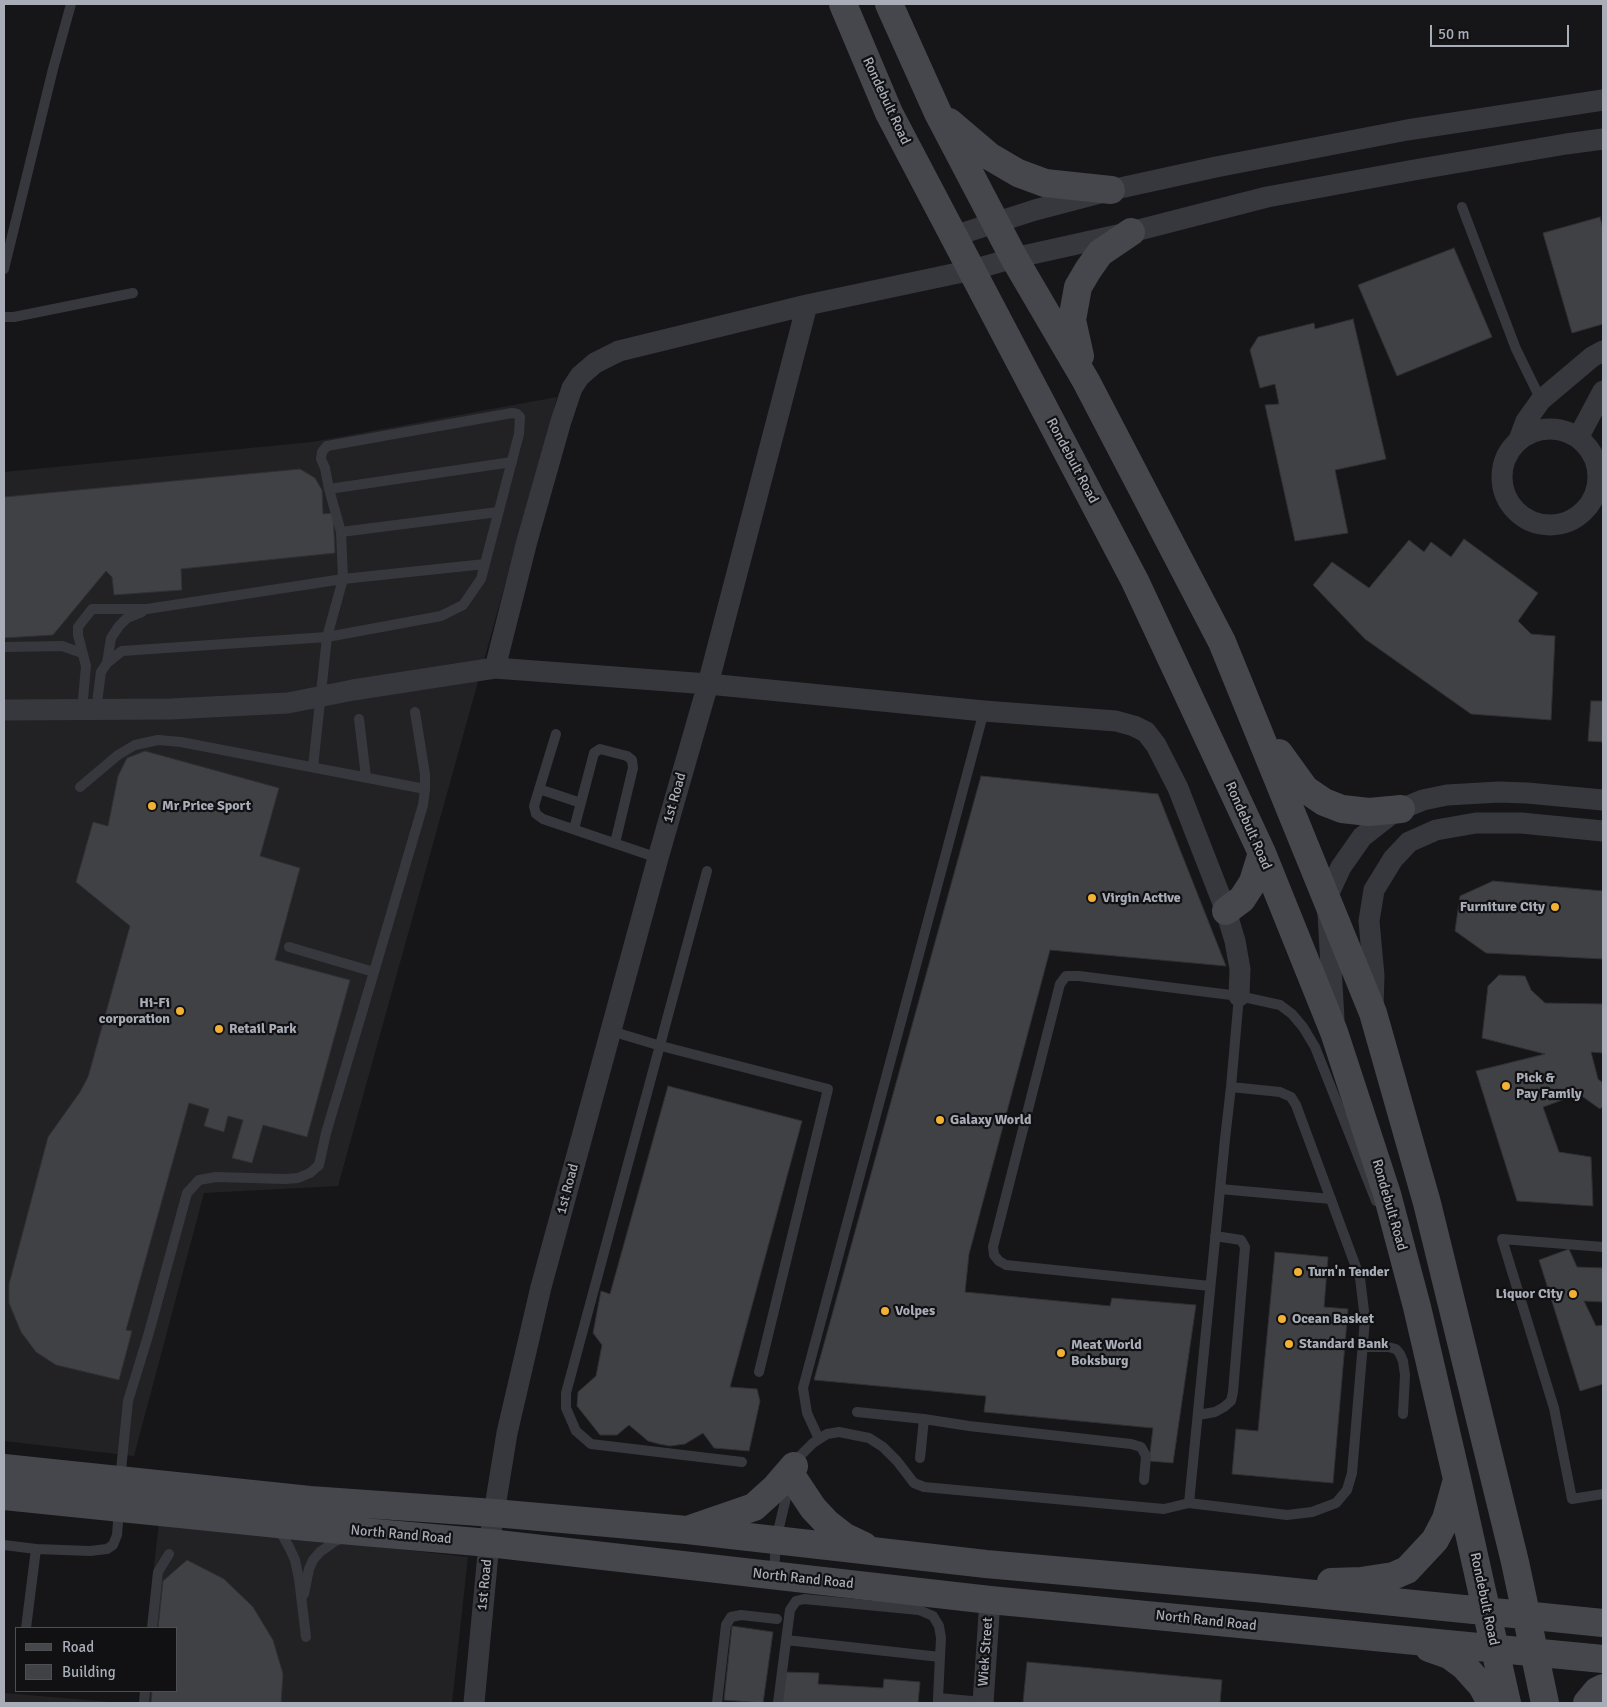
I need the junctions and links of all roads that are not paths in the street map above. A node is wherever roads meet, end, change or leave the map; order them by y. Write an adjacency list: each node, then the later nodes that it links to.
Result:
1 (70, 4): 13 (lane)
2 (842, 4): 11 (main road, Rondebult Road)
3 (889, 4): 5 (main road)
4 (1603, 100): 7 (street)
5 (938, 113): 7 (main road); 9 (main road)
6 (1603, 139): 10 (street)
7 (1111, 190): 9 (street)
8 (1462, 207): 21 (lane)
9 (996, 222): 11 (street); 12 (main road)
10 (1131, 232): 12 (street); 19 (main road)
11 (954, 236): 14 (main road, Rondebult Road)
12 (1014, 258): 14 (street); 19 (main road)
13 (4, 269)
14 (972, 270): 16 (street); 56 (main road, Rondebult Road)
15 (133, 293): 17 (lane)
16 (807, 305): 35 (street); 36 (street, 1st Road)
17 (4, 317)
18 (1603, 351): 21 (street)
19 (1086, 381): 43 (main road)
20 (1603, 390): 22 (street)
21 (1541, 400): 23 (street)
22 (1578, 438): 23 (street); 23 (street)
23 (1519, 440)
24 (512, 462): 25 (lane); 25 (lane); 26 (lane)
25 (329, 489): 27 (lane)
26 (498, 512): 27 (lane); 28 (lane)
27 (341, 532): 29 (lane)
28 (485, 564): 29 (lane); 31 (lane)
29 (343, 579): 30 (lane); 31 (lane)
30 (147, 609): 33 (lane); 34 (lane)
31 (327, 638): 34 (lane); 37 (lane)
32 (4, 647): 33 (lane)
33 (82, 653): 39 (lane)
34 (107, 663): 39 (lane)
35 (495, 668): 36 (street); 37 (street)
36 (708, 684): 40 (street); 57 (street, 1st Road)
37 (321, 696): 39 (street); 45 (lane)
38 (4, 710): 39 (street)
39 (89, 710)
40 (984, 711): 60 (street); 81 (lane)
41 (415, 712): 48 (lane)
42 (359, 719): 46 (lane)
43 (1255, 719): 52 (main road); 59 (main road)
44 (556, 734): 49 (lane)
45 (313, 767): 46 (lane); 47 (lane)
46 (366, 777): 48 (lane)
47 (80, 787)
48 (426, 788): 62 (lane)
49 (539, 789): 51 (lane); 53 (lane)
50 (1603, 800): 52 (street)
51 (581, 803): 53 (lane); 55 (lane)
52 (1401, 809): 59 (street)
53 (574, 829): 55 (lane)
54 (1603, 831): 64 (street)
55 (615, 843): 57 (lane)
56 (1262, 853): 60 (main road); 66 (main road, Rondebult Road)
57 (658, 858): 65 (street, 1st Road)
58 (707, 871): 67 (lane)
59 (1327, 897): 64 (main road); 66 (street)
60 (1226, 911): 63 (street)
61 (289, 948): 62 (lane)
62 (374, 972): 88 (lane)
63 (1239, 996): 68 (lane); 73 (lane); 74 (lane)
64 (1373, 1013): 107 (main road)
65 (611, 1031): 67 (lane); 92 (street, 1st Road)
66 (1334, 1032): 74 (main road, Rondebult Road)
67 (660, 1046): 76 (lane); 83 (lane)
68 (1231, 1087): 69 (lane); 70 (lane)
69 (1220, 1189): 70 (lane); 71 (lane)
70 (1331, 1199): 75 (lane)
71 (1215, 1236): 73 (lane); 79 (lane)
72 (1603, 1247): 89 (lane)
73 (1210, 1286): 79 (lane)
74 (1417, 1307): 86 (main road, Rondebult Road)
75 (1363, 1347): 78 (lane); 91 (lane)
76 (759, 1372)
77 (857, 1412): 80 (lane)
78 (1403, 1414)
79 (1198, 1415): 91 (lane)
80 (924, 1419): 82 (lane); 87 (lane)
81 (819, 1439): 85 (lane); 91 (lane)
82 (920, 1458)
83 (742, 1462)
84 (4, 1468): 88 (main road, North Rand Road)
85 (793, 1471): 94 (main road); 96 (lane); 100 (main road)
86 (1457, 1479): 103 (main road); 106 (main road, Rondebult Road)
87 (1144, 1480)
88 (119, 1493): 90 (main road, North Rand Road); 92 (main road, North Rand Road); 93 (main road, North Rand Road); 99 (lane)
89 (1603, 1494)
90 (4, 1496)
91 (1189, 1503)
92 (494, 1513): 94 (main road, North Rand Road); 97 (street, 1st Road)
93 (277, 1524): 95 (main road, North Rand Road); 105 (lane)
94 (687, 1530): 96 (main road, North Rand Road)
95 (357, 1532): 97 (main road, North Rand Road); 105 (lane)
96 (776, 1540): 100 (main road, North Rand Road); 102 (lane)
97 (489, 1543): 102 (main road, North Rand Road); 121 (street, 1st Road)
98 (4, 1545): 99 (lane)
99 (36, 1548): 110 (lane)
100 (872, 1550): 103 (main road, North Rand Road)
101 (169, 1554): 111 (lane)
102 (774, 1575): 104 (main road, North Rand Road)
103 (1255, 1588): 106 (main road, North Rand Road)
104 (990, 1600): 114 (main road, North Rand Road); 124 (street, Wiek Street)
105 (302, 1605): 112 (lane)
106 (1487, 1612): 107 (main road, North Rand Road); 115 (main road, Rondebult Road)
107 (1527, 1615): 109 (main road, North Rand Road); 116 (main road)
108 (777, 1619): 122 (lane)
109 (1603, 1623)
110 (26, 1627)
111 (152, 1627)
112 (306, 1637)
113 (786, 1640): 117 (lane); 117 (lane); 123 (lane)
114 (1409, 1641): 115 (main road, North Rand Road); 125 (main road)
115 (1495, 1648): 116 (main road, North Rand Road); 126 (main road, Rondebult Road)
116 (1534, 1652): 118 (main road, North Rand Road); 127 (main road)
117 (940, 1657): 120 (lane)
118 (1603, 1659)
119 (1603, 1688): 128 (main road)
120 (938, 1701): 124 (lane)
121 (474, 1703)
122 (717, 1703)
123 (778, 1703)
124 (983, 1703)
125 (1491, 1703)
126 (1507, 1703)
127 (1545, 1703)
128 (1587, 1703)

